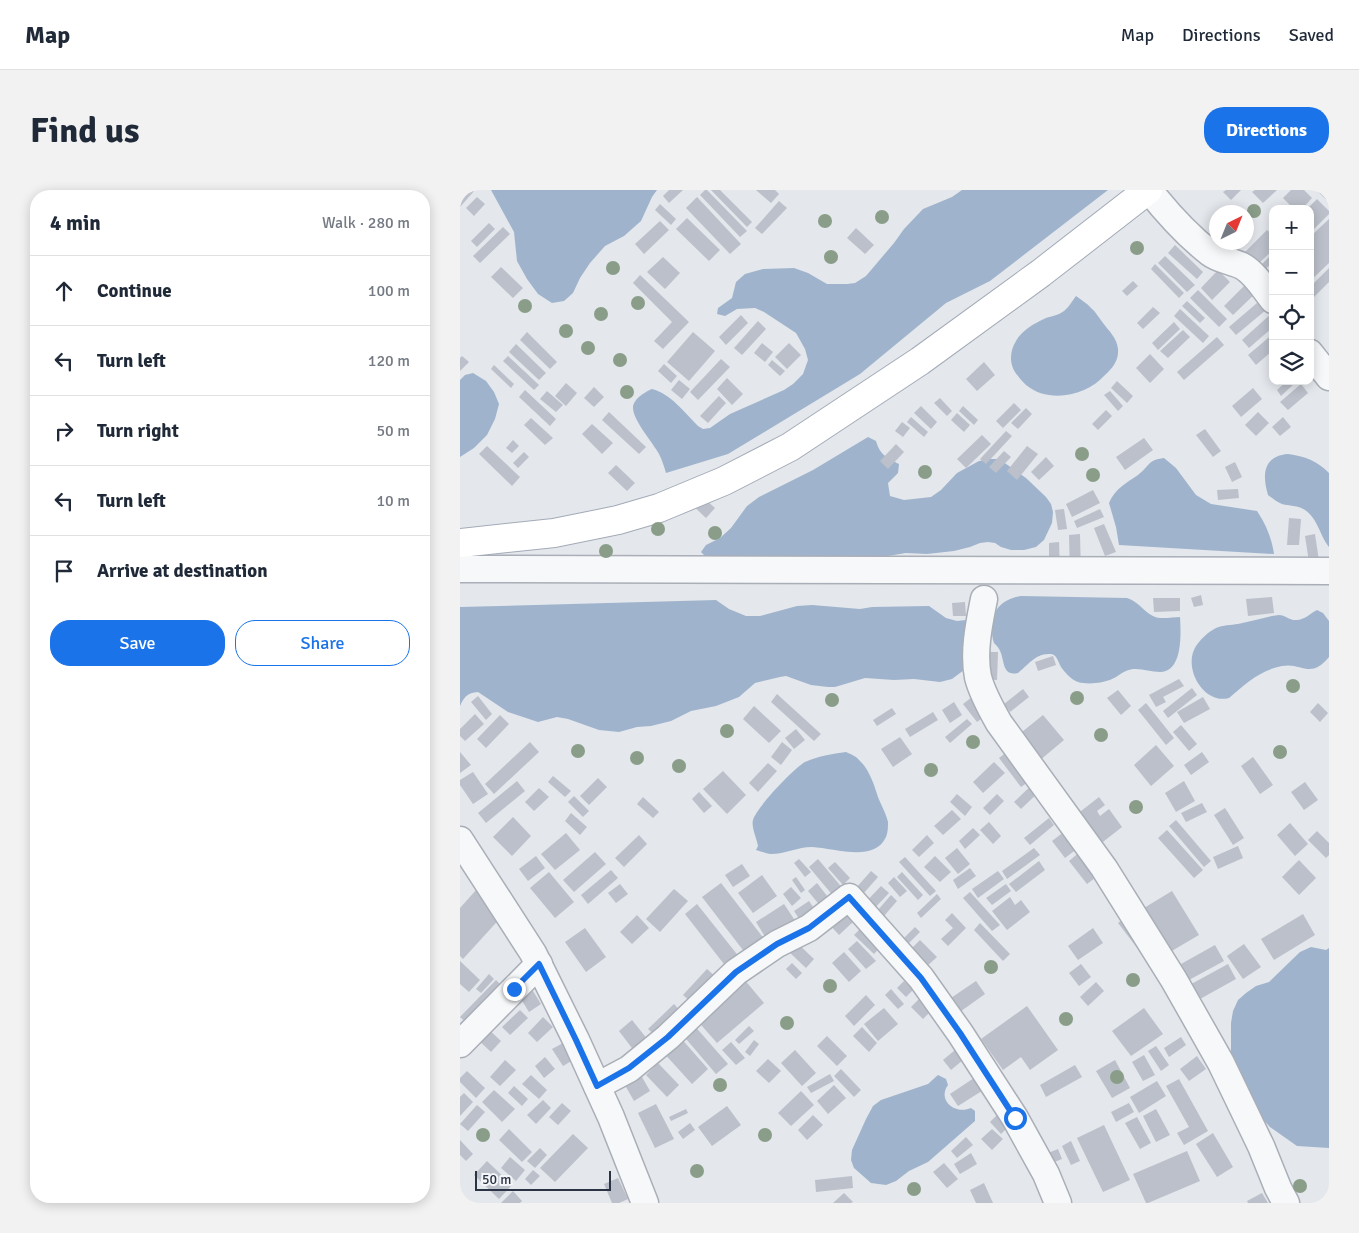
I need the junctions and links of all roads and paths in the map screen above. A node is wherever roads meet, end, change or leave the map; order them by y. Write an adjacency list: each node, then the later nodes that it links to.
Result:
1 (1148, 190): 2 (street); 5 (main road)
2 (1269, 295)
3 (1314, 358): 4 (street)
4 (1329, 377)
5 (460, 543)
6 (460, 569): 7 (street)
7 (1329, 571)
8 (984, 599): 15 (street)
9 (460, 840): 10 (street)
10 (539, 964): 11 (street); 12 (street)
11 (460, 1044)
12 (597, 1086): 13 (street); 14 (street)
13 (644, 1203)
14 (1058, 1203)
15 (1286, 1203)

